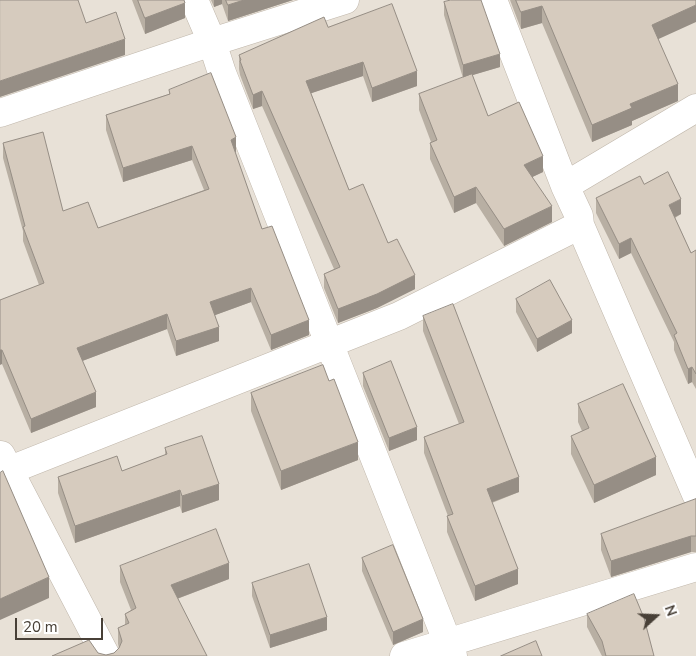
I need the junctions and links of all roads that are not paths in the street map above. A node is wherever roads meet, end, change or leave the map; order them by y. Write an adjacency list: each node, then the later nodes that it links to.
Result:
1 (194, 0): 4 (street)
2 (345, 0): 4 (street)
3 (492, 0): 7 (street)
4 (212, 42): 6 (street); 9 (street)
5 (696, 108): 7 (street)
6 (0, 113)
7 (565, 186): 8 (street)
8 (580, 224): 9 (street); 11 (street)
9 (330, 343): 10 (street); 13 (street)
10 (3, 466): 14 (street)
11 (696, 494)
12 (696, 567): 13 (street)
13 (451, 649): 15 (street)
14 (106, 656)
15 (404, 656)

